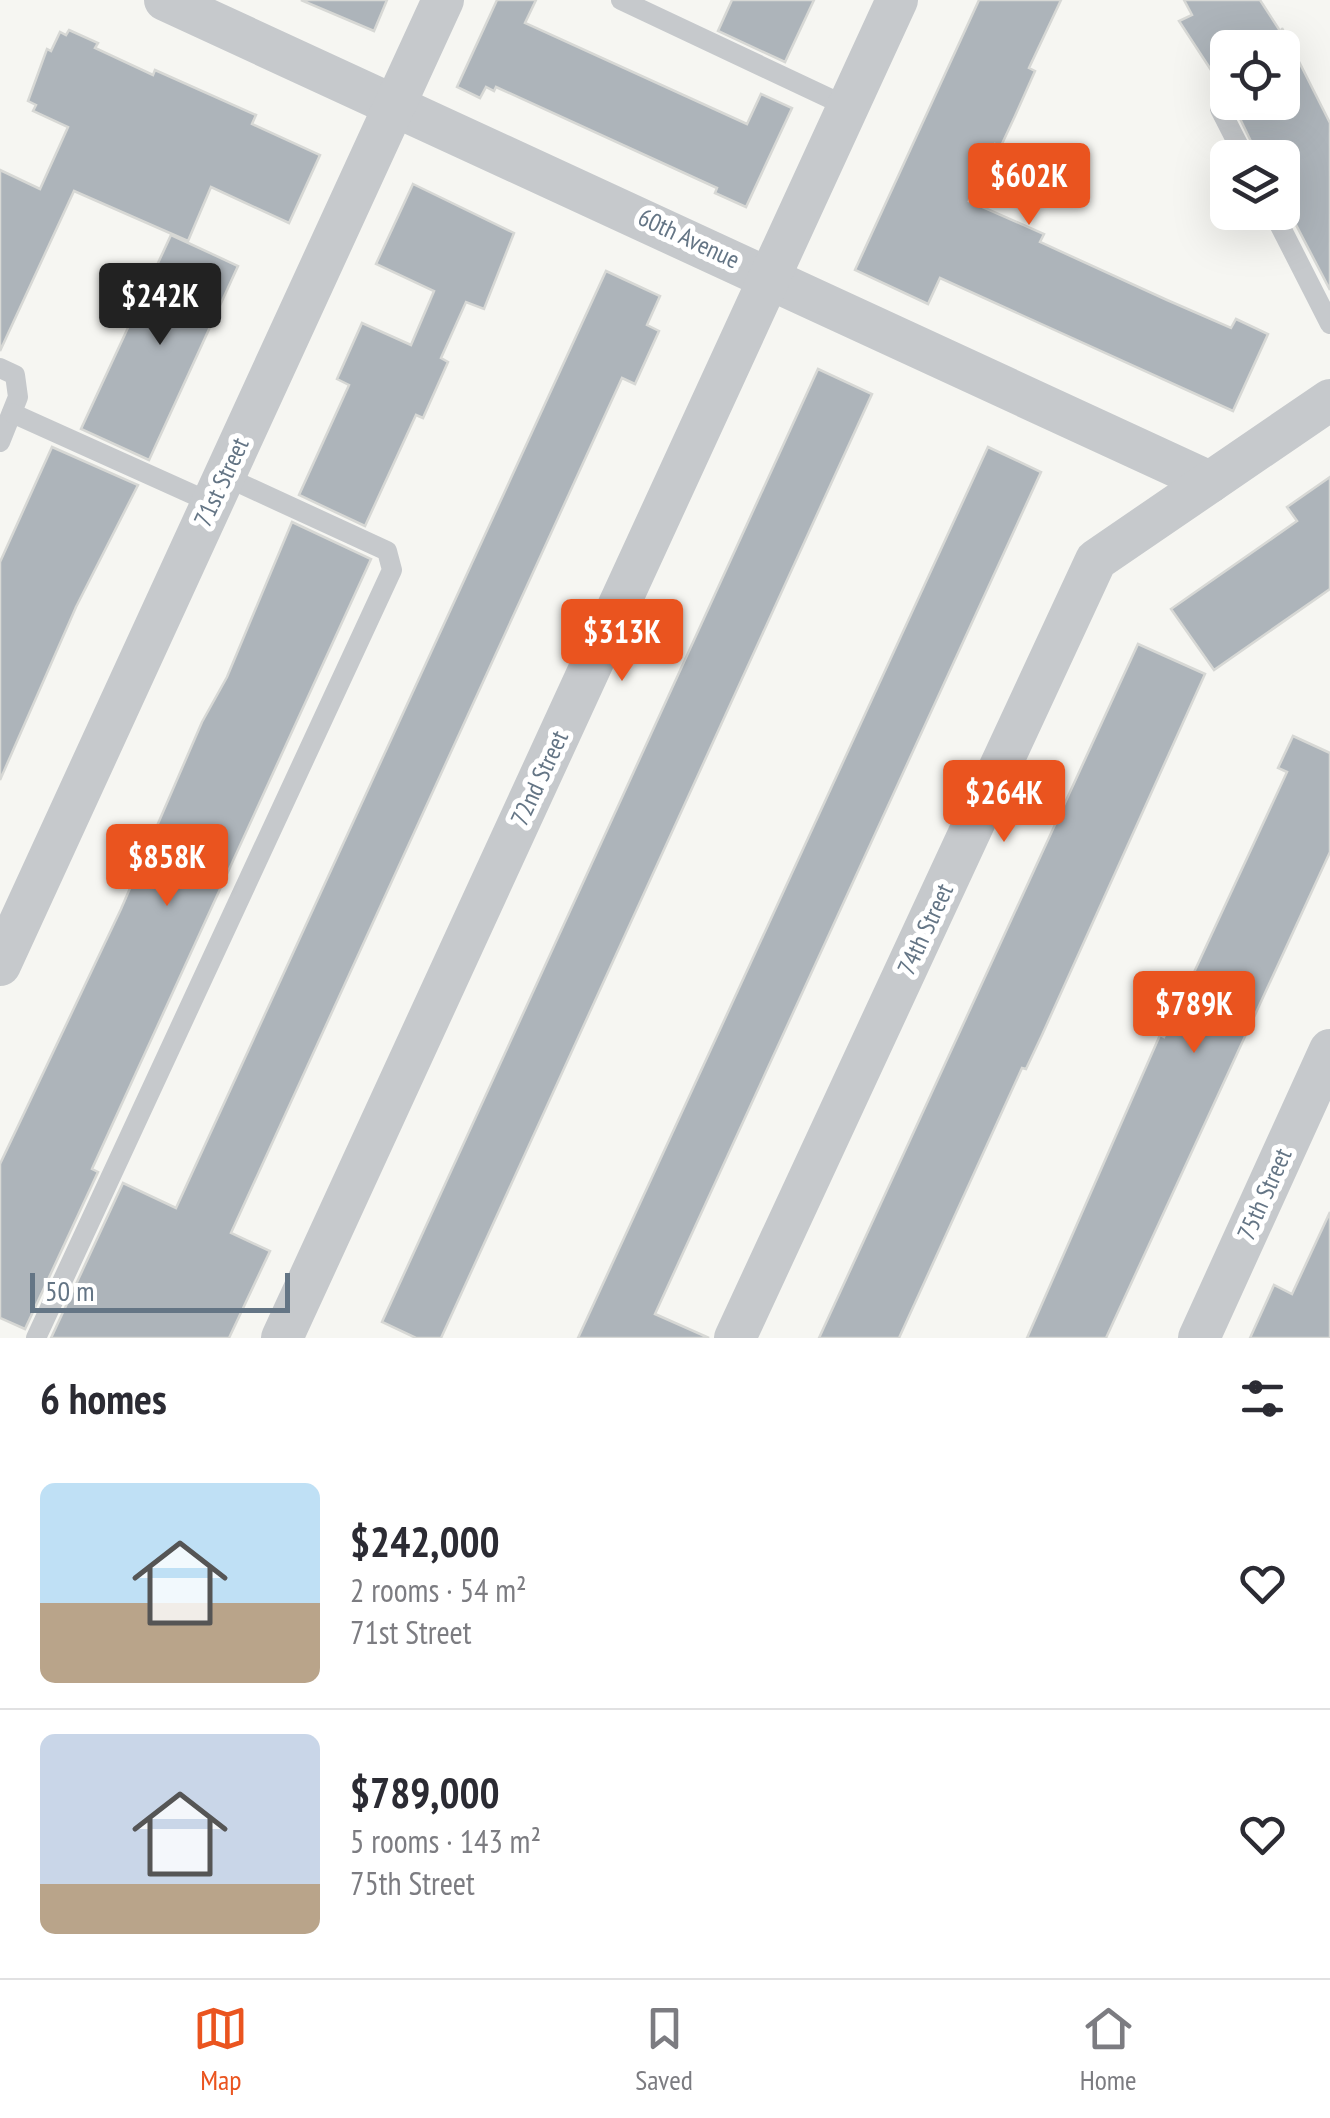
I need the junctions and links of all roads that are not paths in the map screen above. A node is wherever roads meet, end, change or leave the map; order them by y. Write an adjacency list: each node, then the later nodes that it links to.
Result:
1 (165, 0): 5 (street, 60th Avenue)
2 (442, 0): 5 (street, 71st Street)
3 (622, 0): 6 (lane)
4 (897, 0): 6 (street, 72nd Street)
5 (396, 104): 8 (street, 60th Avenue); 15 (street, 71st Street)
6 (848, 107): 8 (street, 72nd Street)
7 (1282, 230): 9 (lane)
8 (770, 275): 14 (street, 60th Avenue); 19 (street, 72nd Street)
9 (1330, 324)
10 (0, 368): 12 (lane)
11 (1330, 400): 14 (street, 74th Street)
12 (12, 413): 13 (lane); 15 (lane)
13 (0, 442)
14 (1210, 482): 20 (street, 74th Street)
15 (218, 490): 16 (street, 71st Street); 18 (lane)
16 (0, 964)
17 (1330, 1050): 21 (street, 75th Street)
18 (36, 1338)
19 (282, 1338)
20 (736, 1338)
21 (1199, 1338)

